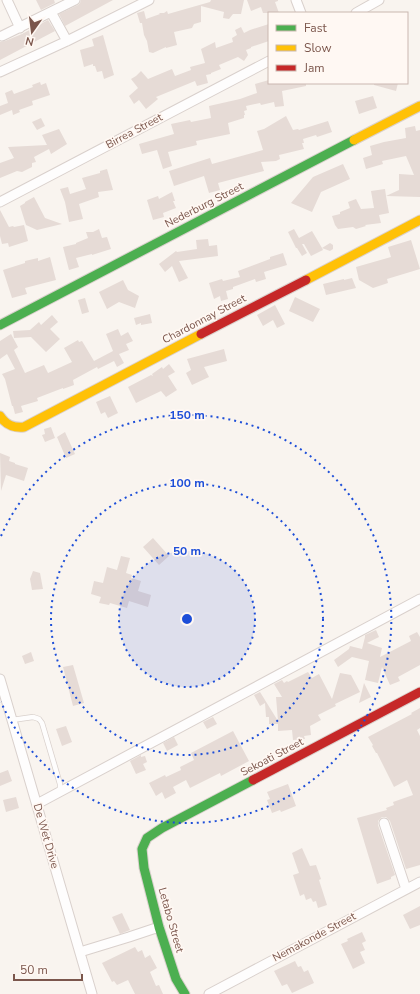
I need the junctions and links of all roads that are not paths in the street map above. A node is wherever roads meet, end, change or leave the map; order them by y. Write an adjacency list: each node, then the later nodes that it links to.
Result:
1 (7, 0): 10 (street)
2 (76, 0): 6 (street)
3 (149, 0): 12 (street)
4 (296, 0): 8 (street)
5 (379, 0): 9 (street)
6 (66, 2): 7 (street)
7 (51, 12): 10 (street); 12 (street)
8 (301, 12)
9 (358, 12)
10 (20, 28): 11 (street)
11 (2, 36)
12 (67, 42): 14 (street)
13 (268, 61): 16 (street, Birrea Street)
14 (0, 72)
15 (420, 106): 18 (street, Nederburg Street)
16 (0, 202)
17 (420, 220): 19 (street, Chardonnay Street)
18 (0, 325)
19 (0, 416)
20 (420, 599): 24 (street)
21 (0, 679): 23 (street, De Wet Drive)
22 (420, 692): 27 (street, Sekoati Street)
23 (12, 720): 24 (lane); 25 (street, De Wet Drive)
24 (58, 793): 25 (street)
25 (37, 804): 31 (street, De Wet Drive)
26 (384, 823): 29 (street)
27 (142, 849): 30 (street, Letabo Street)
28 (420, 882): 29 (street, Nemakonde Street)
29 (406, 889): 34 (street, Nemakonde Street)
30 (159, 927): 31 (street); 33 (street, Letabo Street)
31 (80, 952): 32 (street, De Wet Drive)
32 (92, 994)
33 (185, 994)
34 (209, 994)

